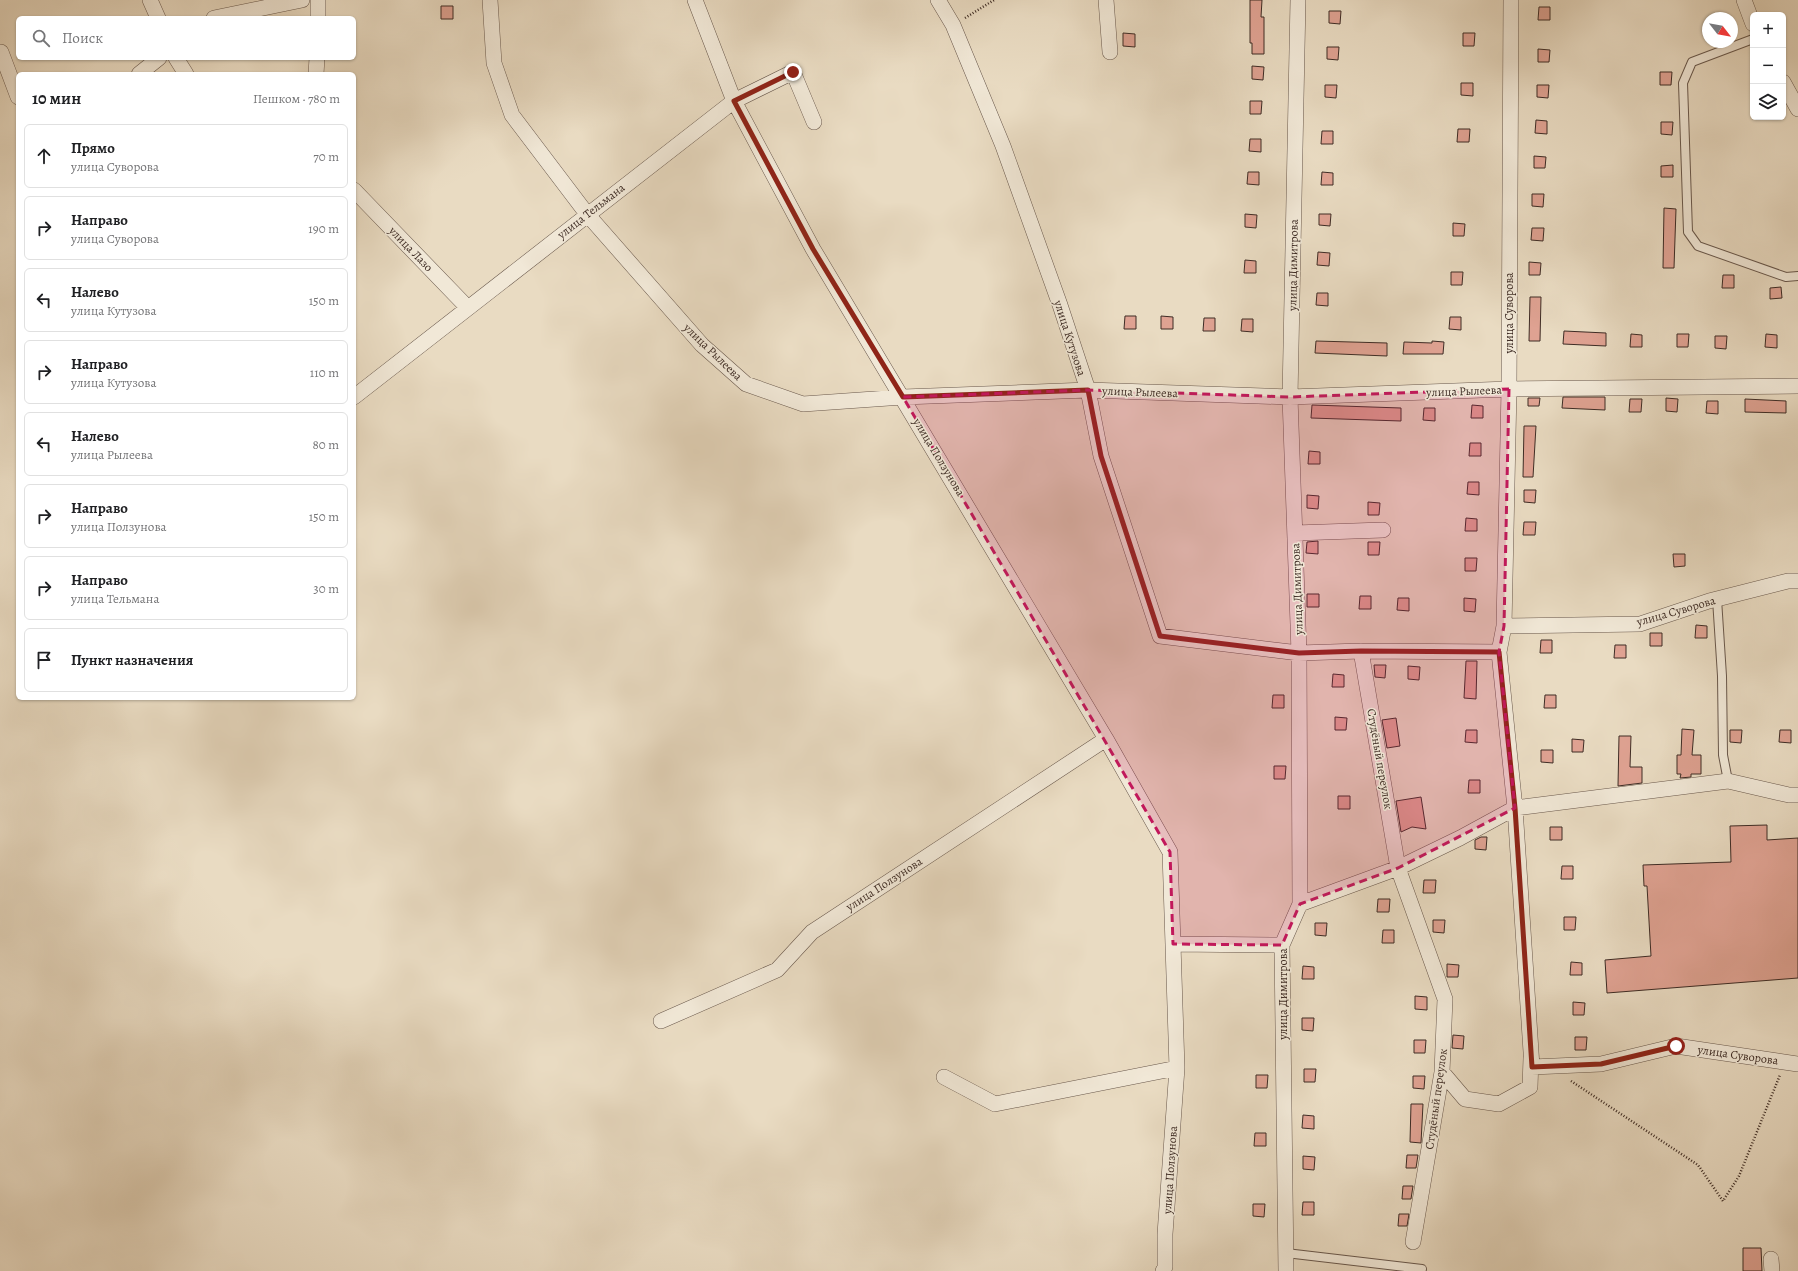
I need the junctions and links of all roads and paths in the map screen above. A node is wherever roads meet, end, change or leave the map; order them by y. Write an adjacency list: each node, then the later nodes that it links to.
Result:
1 (150, 0): 12 (street)
2 (302, 0): 13 (street)
3 (318, 0): 14 (street)
4 (490, 0): 32 (street, улица Рылеева)
5 (695, 0): 28 (street, улица Ползунова)
6 (938, 0): 16 (street, улица Кутузова)
7 (994, 0): 16 (path)
8 (1106, 0): 19 (street)
9 (1298, 0): 40 (street, улица Димитрова)
10 (1511, 0): 36 (street, улица Суворова)
11 (1744, 0): 15 (street)
12 (157, 16)
13 (224, 16)
14 (318, 16)
15 (1750, 16)
16 (953, 25): 37 (street, улица Кутузова)
17 (1750, 40): 33 (lane)
18 (1, 52): 27 (street)
19 (1110, 52)
20 (156, 60): 23 (street)
21 (177, 60): 24 (street)
22 (317, 60): 25 (street)
23 (142, 72)
24 (185, 72)
25 (316, 72)
26 (1784, 84): 29 (street)
27 (16, 92)
28 (734, 101): 30 (street, улица Тельмана); 32 (street, улица Тельмана); 39 (street, улица Ползунова)
29 (1798, 109)
30 (814, 122)
31 (356, 192): 34 (street, улица Лазо)
32 (587, 214): 34 (street, улица Тельмана); 39 (street, улица Рылеева)
33 (1798, 276)
34 (468, 308): 38 (street, улица Тельмана)
35 (1798, 386): 36 (street, улица Рылеева)
36 (1509, 389): 40 (street, улица Рылеева); 45 (street, улица Суворова)
37 (1088, 390): 39 (street, улица Рылеева); 40 (street, улица Рылеева); 48 (street, улица Кутузова)
38 (356, 394)
39 (903, 397): 49 (street, улица Ползунова)
40 (1290, 397): 42 (street, улица Димитрова)
41 (1383, 530): 42 (street)
42 (1295, 533): 48 (street, улица Димитрова)
43 (1798, 581): 44 (street, улица Суворова)
44 (1717, 599): 45 (street, улица Суворова); 50 (lane)
45 (1504, 626): 47 (street, улица Суворова)
46 (1361, 651): 47 (street, улица Кутузова); 48 (street, улица Кутузова); 53 (street, Студёный переулок)
47 (1499, 652): 52 (street, улица Суворова)
48 (1299, 653): 54 (street, улица Димитрова)
49 (1106, 739): 55 (street, улица Ползунова); 57 (street, улица Ползунова)
50 (1728, 781): 51 (street); 52 (street)
51 (1798, 795)
52 (1515, 808): 53 (street); 58 (street, улица Суворова)
53 (1398, 868): 54 (street); 62 (street, Студёный переулок)
54 (1300, 904): 56 (street, улица Димитрова)
55 (1173, 944): 56 (street); 61 (street, улица Ползунова)
56 (1282, 945): 65 (street, улица Димитрова)
57 (661, 1021)
58 (1531, 1055): 60 (street, улица Суворова); 62 (street)
59 (1792, 1063): 60 (street, улица Суворова); 60 (path)
60 (1549, 1067)
61 (1177, 1068): 63 (street); 67 (street, улица Ползунова)
62 (1442, 1072): 64 (street, Студёный переулок)
63 (944, 1077)
64 (1413, 1242)
65 (1286, 1254): 66 (lane); 68 (street, улица Димитрова)
66 (1422, 1269)
67 (1163, 1271)
68 (1286, 1271)

